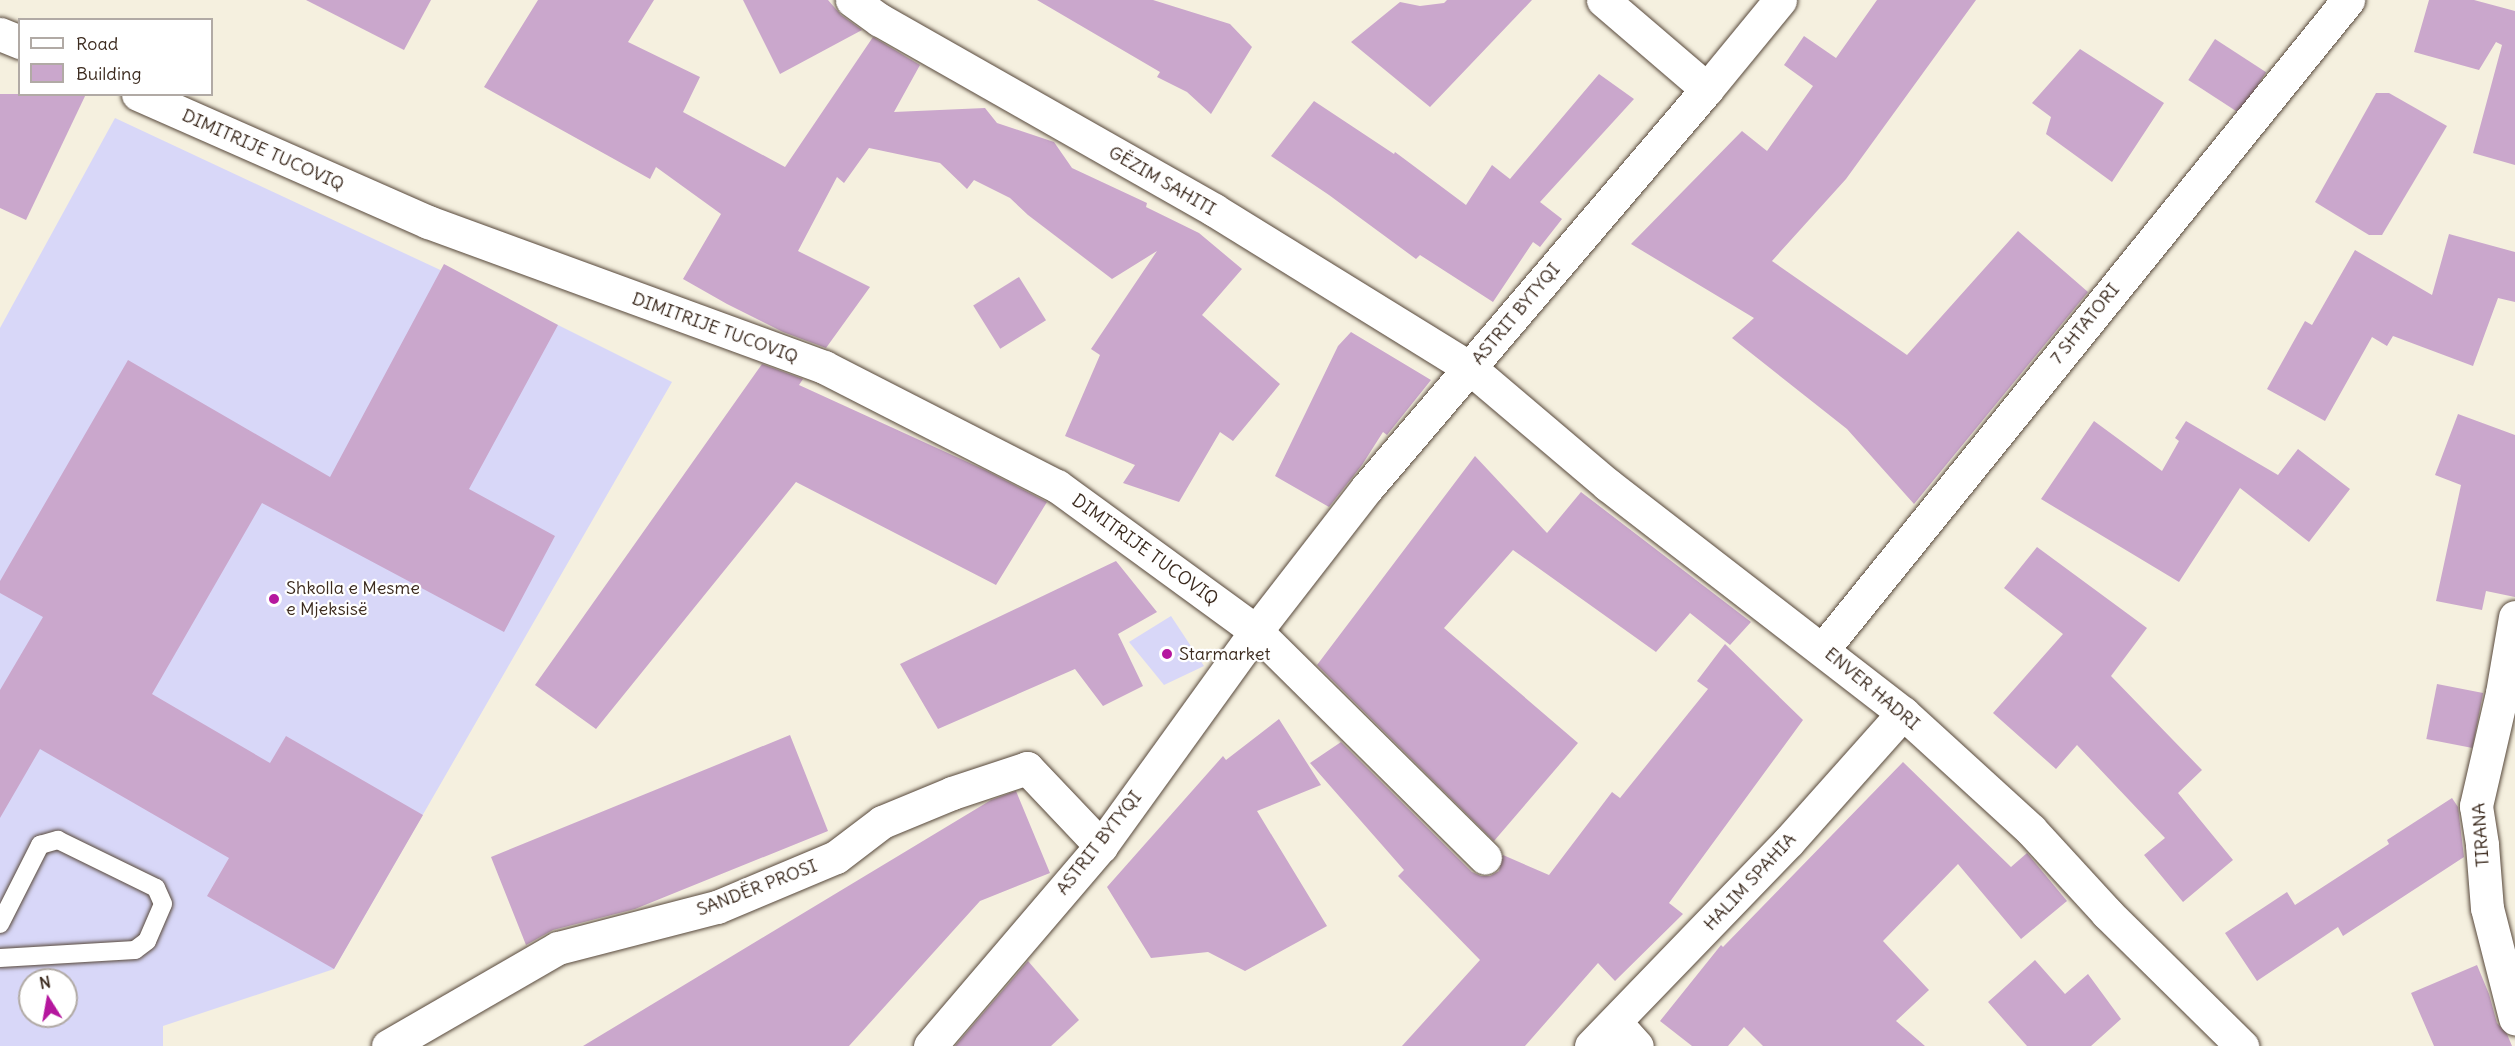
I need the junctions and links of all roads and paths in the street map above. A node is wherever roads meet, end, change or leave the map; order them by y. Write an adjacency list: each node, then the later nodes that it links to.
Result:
1 (852, 0): 9 (street, GËZIM SAHITI)
2 (1603, 0): 7 (street)
3 (1780, 0): 7 (street, ASTRIT BYTYQI)
4 (2348, 0): 12 (street, 7 SHTATORI)
5 (0, 34): 6 (street)
6 (18, 41)
7 (1707, 89): 9 (street, ASTRIT BYTYQI)
8 (143, 96): 11 (street, DIMITRIJE TUCOVIQ)
9 (1470, 368): 11 (street, ASTRIT BYTYQI); 12 (street, ENVER HADRI)
10 (2515, 617): 13 (street, TIRANA)
11 (1256, 631): 15 (street, ASTRIT BYTYQI); 16 (street)
12 (1823, 649): 14 (street, ENVER HADRI)
13 (2509, 695): 19 (street, TIRANA)
14 (1903, 713): 20 (street, HALIM SPAHIA); 24 (street, ENVER HADRI)
15 (1101, 846): 21 (street, SANDËR PROSI); 22 (street, ASTRIT BYTYQI)
16 (1485, 858)
17 (0, 924): 18 (lane)
18 (0, 958)
19 (2515, 1018)
20 (1626, 1035): 23 (street, HALIM SPAHIA)
21 (388, 1046)
22 (930, 1046)
23 (1591, 1046)
24 (2242, 1046)

